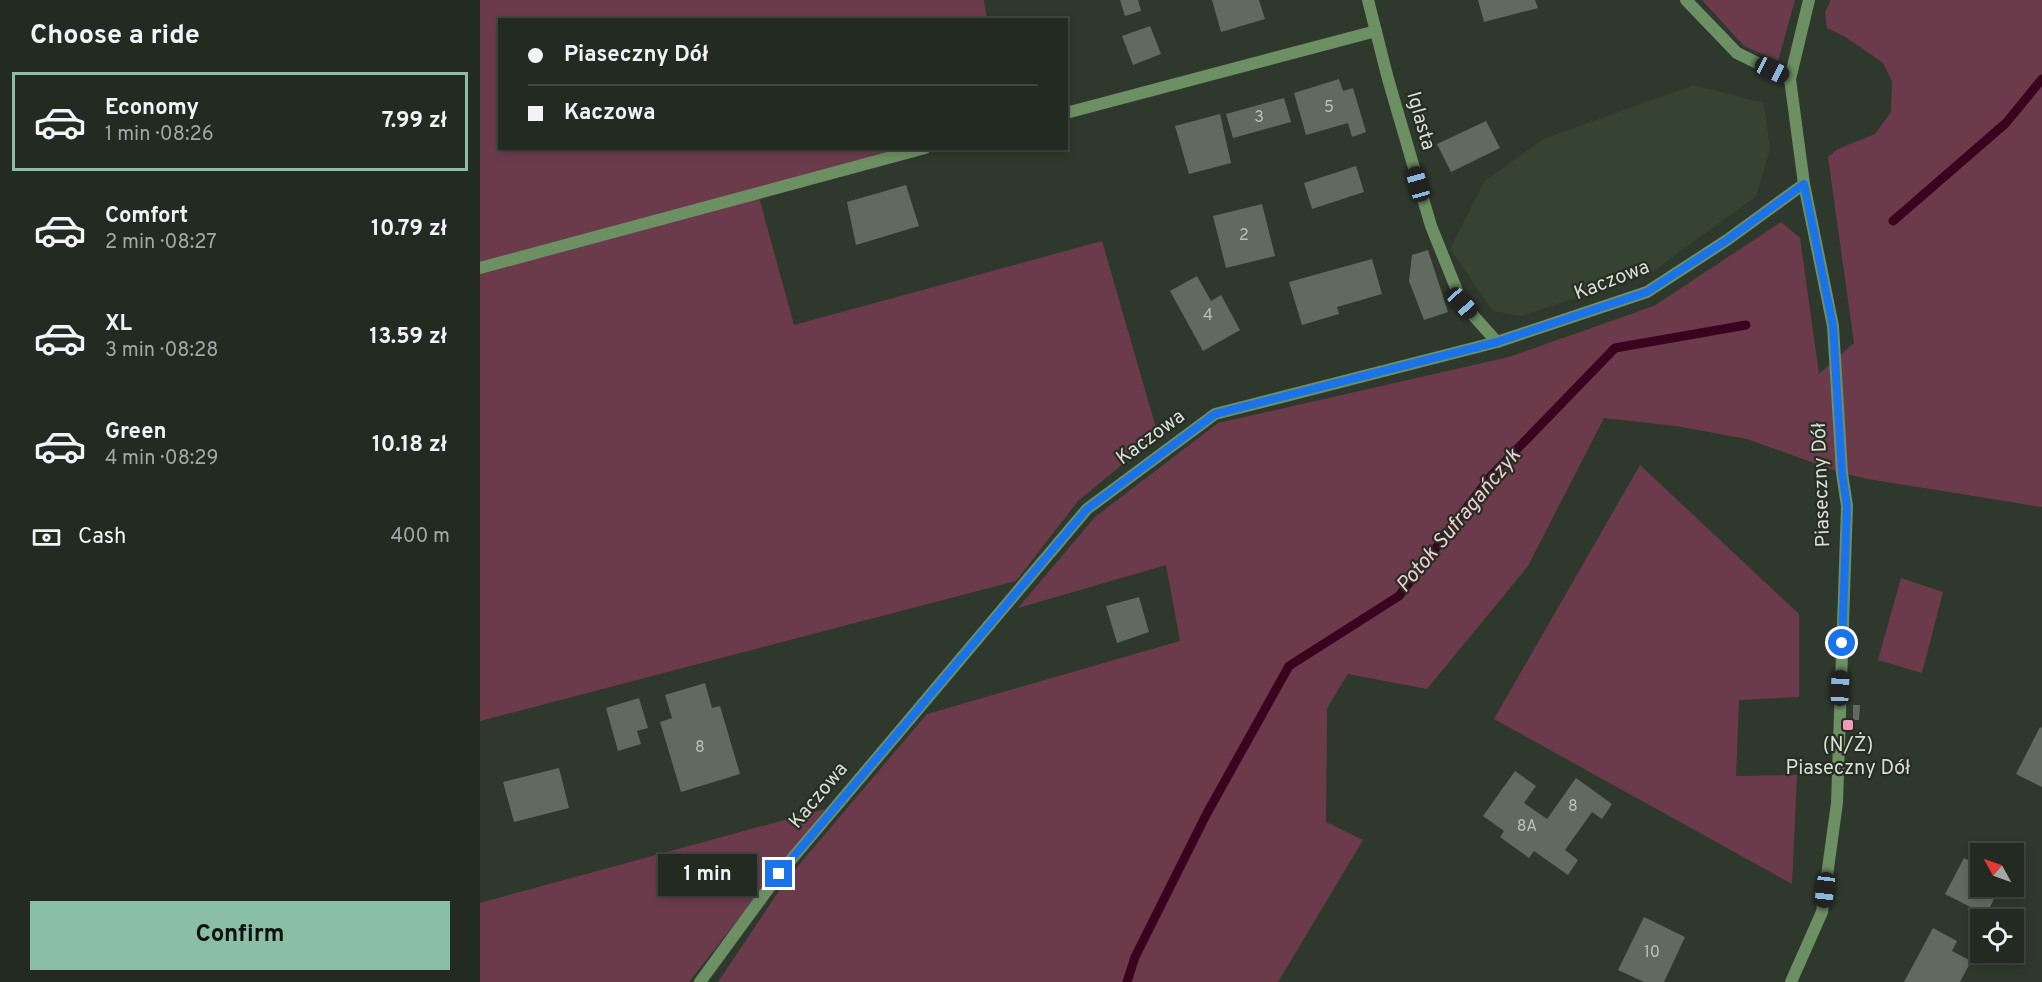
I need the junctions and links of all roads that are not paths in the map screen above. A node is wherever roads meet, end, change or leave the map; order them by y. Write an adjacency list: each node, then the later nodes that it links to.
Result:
1 (1368, 0): 4 (street, Iglasta)
2 (1686, 0): 5 (street)
3 (1809, 0): 5 (street)
4 (1376, 31): 6 (street); 10 (street, Iglasta)
5 (1790, 79): 8 (street, Piaseczny Dół)
6 (1068, 112)
7 (918, 150): 9 (street)
8 (1804, 184): 10 (street, Kaczowa); 12 (street, Piaseczny Dół)
9 (480, 268)
10 (1497, 342): 11 (street, Kaczowa)
11 (700, 982)
12 (1791, 982)

